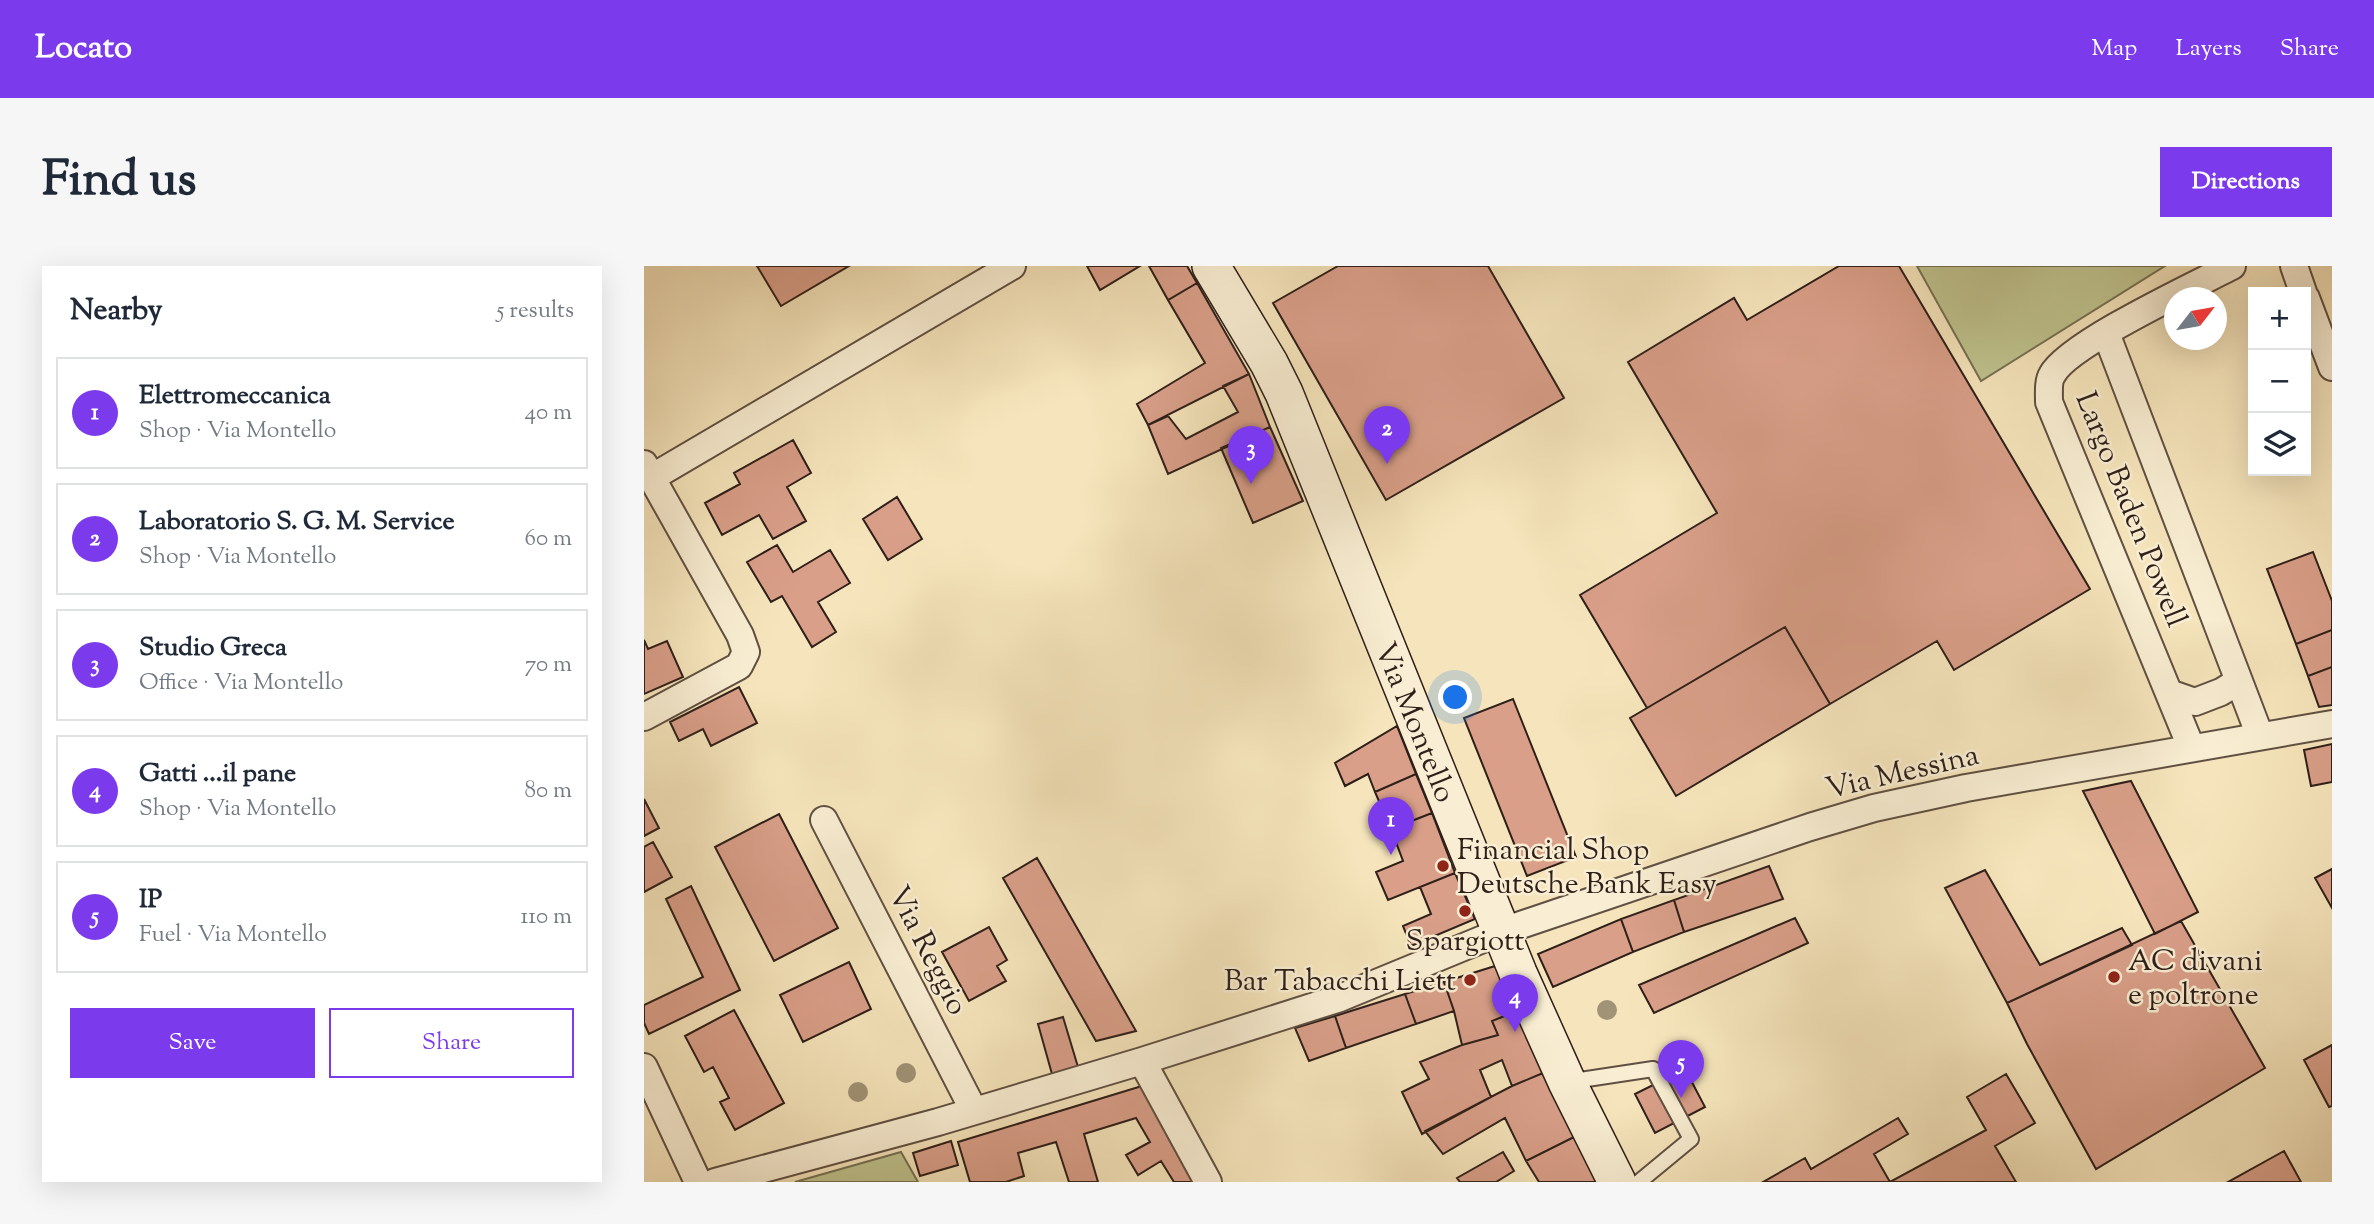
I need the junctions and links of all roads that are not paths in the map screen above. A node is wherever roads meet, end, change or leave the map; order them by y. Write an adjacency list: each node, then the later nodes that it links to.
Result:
1 (1012, 266): 9 (street)
2 (1211, 266): 17 (street, Via Montello)
3 (2232, 266): 7 (street, Largo Baden Powell)
4 (2294, 266): 5 (street)
5 (2302, 287)
6 (2311, 311): 8 (street)
7 (2106, 333): 10 (street, Largo Baden Powell); 11 (street, Largo Baden Powell)
8 (2332, 365)
9 (648, 471): 12 (street)
10 (2239, 681): 11 (street); 14 (street, Largo Baden Powell)
11 (2169, 693): 15 (street, Largo Baden Powell)
12 (644, 717)
13 (2332, 724): 14 (street, Via Messina)
14 (2260, 736): 15 (street, Via Messina)
15 (2191, 747): 17 (street, Via Messina)
16 (824, 820): 21 (street, Via Reggio)
17 (1500, 932): 18 (street); 20 (street, Via Montello)
18 (1142, 1061): 21 (street); 24 (street)
19 (644, 1067): 22 (street)
20 (1567, 1082): 25 (street, Via Montello); 26 (lane)
21 (974, 1111): 23 (street)
22 (698, 1182)
23 (715, 1182)
24 (1208, 1182)
25 (1617, 1182)
26 (1639, 1182)

